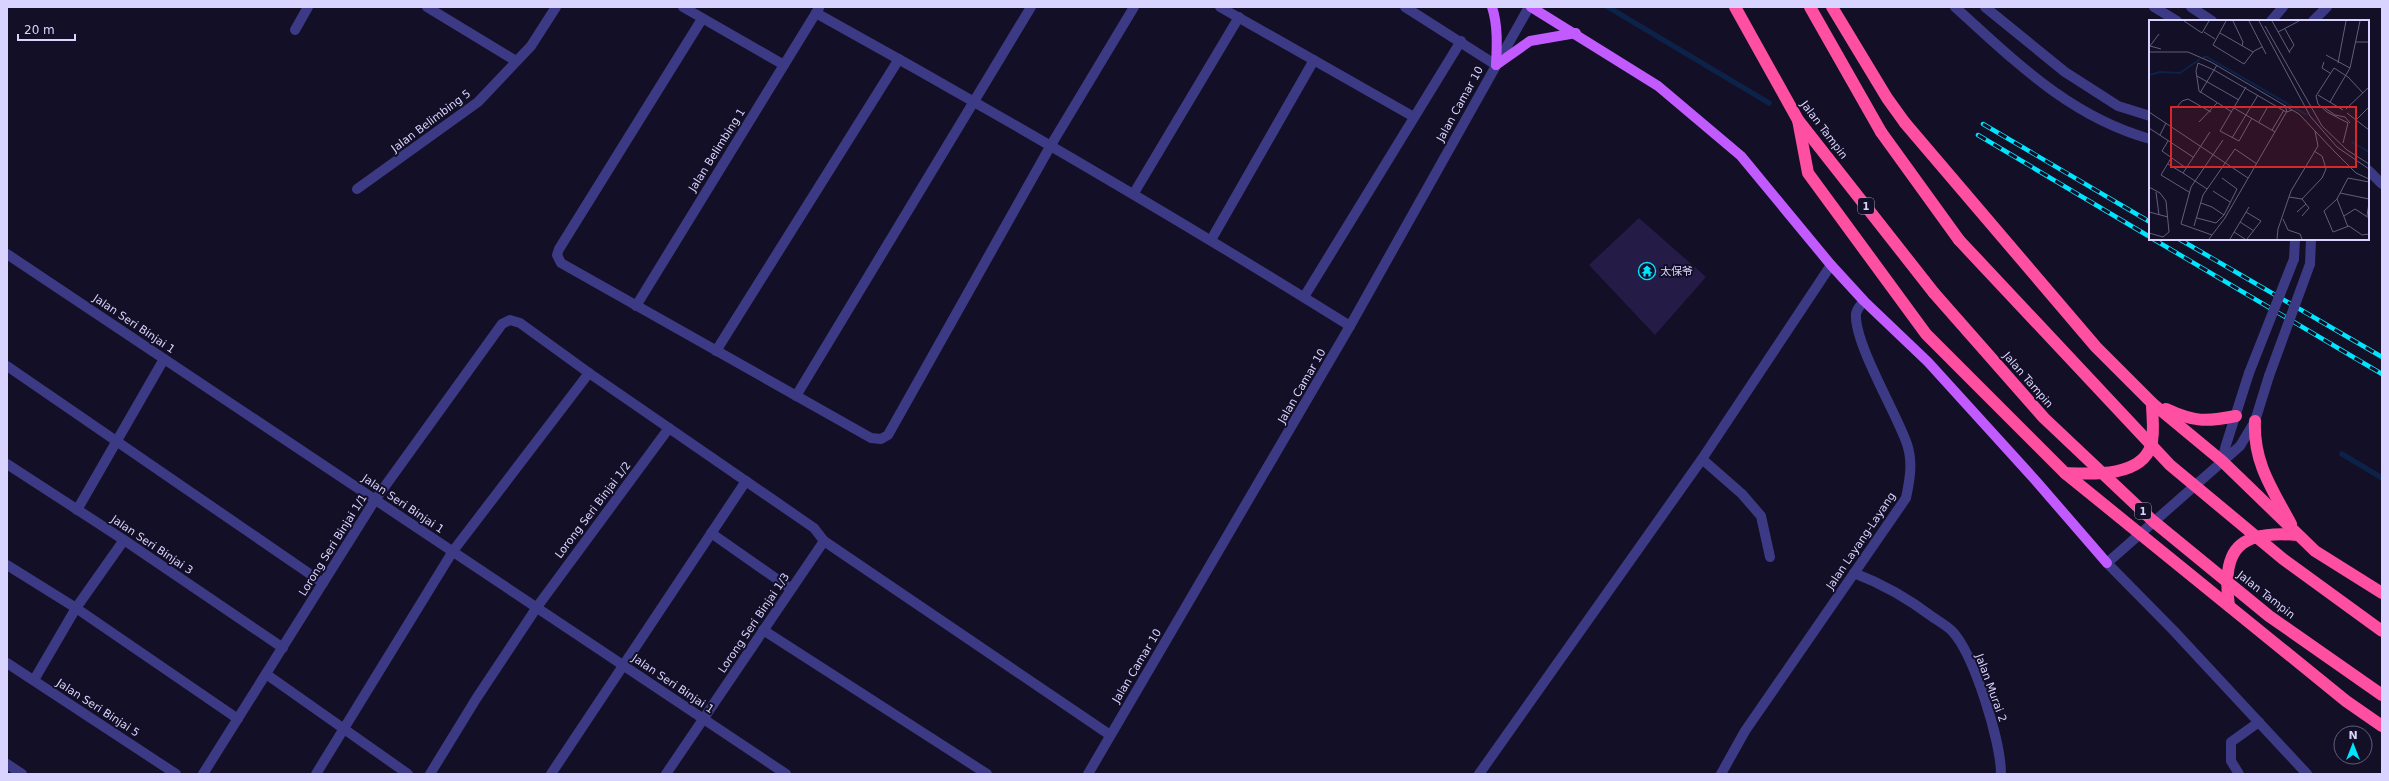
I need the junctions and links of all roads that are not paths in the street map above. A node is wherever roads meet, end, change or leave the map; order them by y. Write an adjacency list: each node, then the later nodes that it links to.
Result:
1 (308, 7): 27 (street)
2 (427, 7): 32 (street)
3 (556, 7): 32 (street, Jalan Belimbing 5)
4 (683, 7): 22 (street)
5 (1031, 7): 35 (street)
6 (1134, 7): 40 (street)
7 (1220, 7): 21 (street)
8 (1405, 7): 29 (street)
9 (1492, 7): 34 (main road)
10 (1530, 7): 28 (main road); 34 (street, Jalan Camar 10)
11 (1735, 7): 38 (highway, Jalan Tampin / 1)
12 (1810, 7): 88 (highway, bridge)
13 (1832, 7): 59 (highway, bridge)
14 (1955, 7): 39 (street)
15 (1985, 7): 36 (street)
16 (2154, 7): 23 (street)
17 (2191, 7): 24 (street)
18 (2283, 7): 25 (street)
19 (2327, 7): 26 (street)
20 (818, 10): 30 (street); 33 (street, Jalan Belimbing 1)
21 (1239, 17): 31 (street); 44 (street)
22 (702, 19): 33 (street); 52 (street)
23 (2175, 20)
24 (2210, 20)
25 (2272, 20)
26 (2313, 20)
27 (295, 30)
28 (1576, 33): 34 (main road); 49 (main road)
29 (1460, 41): 34 (street); 37 (street)
30 (899, 59): 35 (street); 54 (street)
31 (1314, 60): 37 (street); 45 (street)
32 (516, 61): 43 (street, Jalan Belimbing 5)
33 (784, 65): 52 (street, Jalan Belimbing 1)
34 (1496, 65): 53 (street, Jalan Camar 10)
35 (974, 100): 40 (street); 58 (street)
36 (2149, 116)
37 (1414, 117): 50 (street)
38 (1798, 120): 67 (highway); 94 (highway, Jalan Tampin / 1, bridge)
39 (2149, 139)
40 (1051, 145): 44 (street); 58 (street)
41 (2369, 171): 42 (street)
42 (2381, 182)
43 (357, 190)
44 (1134, 193): 45 (street)
45 (1211, 240): 50 (street)
46 (2295, 240): 60 (street, bridge)
47 (2312, 240): 61 (street, bridge)
48 (7, 254): 55 (street, Jalan Seri Binjai 1)
49 (1831, 265): 51 (main road); 64 (street)
50 (1304, 297): 53 (street)
51 (1864, 301): 78 (main road); 80 (street, Jalan Layang-Layang)
52 (636, 306): 54 (street)
53 (1350, 326): 100 (street, Jalan Camar 10)
54 (716, 351): 58 (street)
55 (164, 359): 63 (street); 69 (street, Jalan Seri Binjai 1)
56 (7, 366): 63 (street)
57 (589, 373): 62 (street); 69 (street, Lorong Seri Binjai 1/1); 76 (street)
58 (796, 396)
59 (2152, 403): 60 (highway); 65 (highway); 67 (highway)
60 (2236, 416): 65 (street)
61 (2255, 421): 65 (street); 73 (highway)
62 (669, 428): 68 (street); 85 (street, Lorong Seri Binjai 1/2)
63 (118, 441): 70 (street); 81 (street)
64 (1702, 458): 77 (street); 113 (street)
65 (2222, 461): 72 (street); 73 (highway)
66 (7, 464): 70 (street, Jalan Seri Binjai 3)
67 (2065, 473): 72 (highway)
68 (746, 481): 71 (street); 75 (street)
69 (376, 500): 76 (street, Jalan Seri Binjai 1); 81 (street, Lorong Seri Binjai 1/1)
70 (77, 510): 74 (street, Jalan Seri Binjai 3)
71 (711, 533): 82 (street); 91 (street)
72 (2140, 534): 78 (street); 84 (highway)
73 (2297, 535): 83 (highway); 84 (highway)
74 (124, 540): 86 (street); 89 (street, Jalan Seri Binjai 3)
75 (824, 541): 82 (street, Lorong Seri Binjai 1/3); 100 (street)
76 (453, 551): 85 (street, Jalan Seri Binjai 1); 99 (street)
77 (1770, 557)
78 (2107, 563): 97 (street)
79 (7, 565): 86 (street)
80 (1854, 573): 114 (street, Jalan Layang-Layang); 115 (street, Jalan Murai 2)
81 (323, 583): 89 (street, Lorong Seri Binjai 1/1)
82 (791, 589): 87 (street, Lorong Seri Binjai 1/3)
83 (2382, 592)
84 (2230, 606): 98 (highway)
85 (536, 607): 91 (street, Jalan Seri Binjai 1); 107 (street, Lorong Seri Binjai 1/2)
86 (76, 608): 93 (street); 95 (street)
87 (763, 630): 96 (street, Lorong Seri Binjai 1/3); 111 (street)
88 (2382, 631)
89 (283, 648): 92 (street, Lorong Seri Binjai 1/1)
90 (7, 663): 93 (street, Jalan Seri Binjai 5)
91 (622, 664): 96 (street, Jalan Seri Binjai 1); 108 (street)
92 (266, 674): 95 (street, Lorong Seri Binjai 1/1); 99 (street)
93 (34, 680): 103 (street, Jalan Seri Binjai 5)
94 (2382, 695)
95 (238, 719): 104 (street, Lorong Seri Binjai 1/1)
96 (704, 719): 109 (street, Lorong Seri Binjai 1/3); 110 (street, Jalan Seri Binjai 1)
97 (2259, 722): 116 (street); 117 (street)
98 (2382, 726)
99 (343, 730): 105 (street); 106 (street)
100 (1110, 735): 112 (street, Jalan Camar 10)
101 (7, 764): 102 (street)
102 (22, 774)
103 (176, 774)
104 (203, 774)
105 (316, 774)
106 (408, 774)
107 (430, 774)
108 (550, 774)
109 (666, 774)
110 (786, 774)
111 (987, 774)
112 (1088, 774)
113 (1479, 774)
114 (1721, 774)
115 (2001, 774)
116 (2239, 774)
117 (2307, 774)

